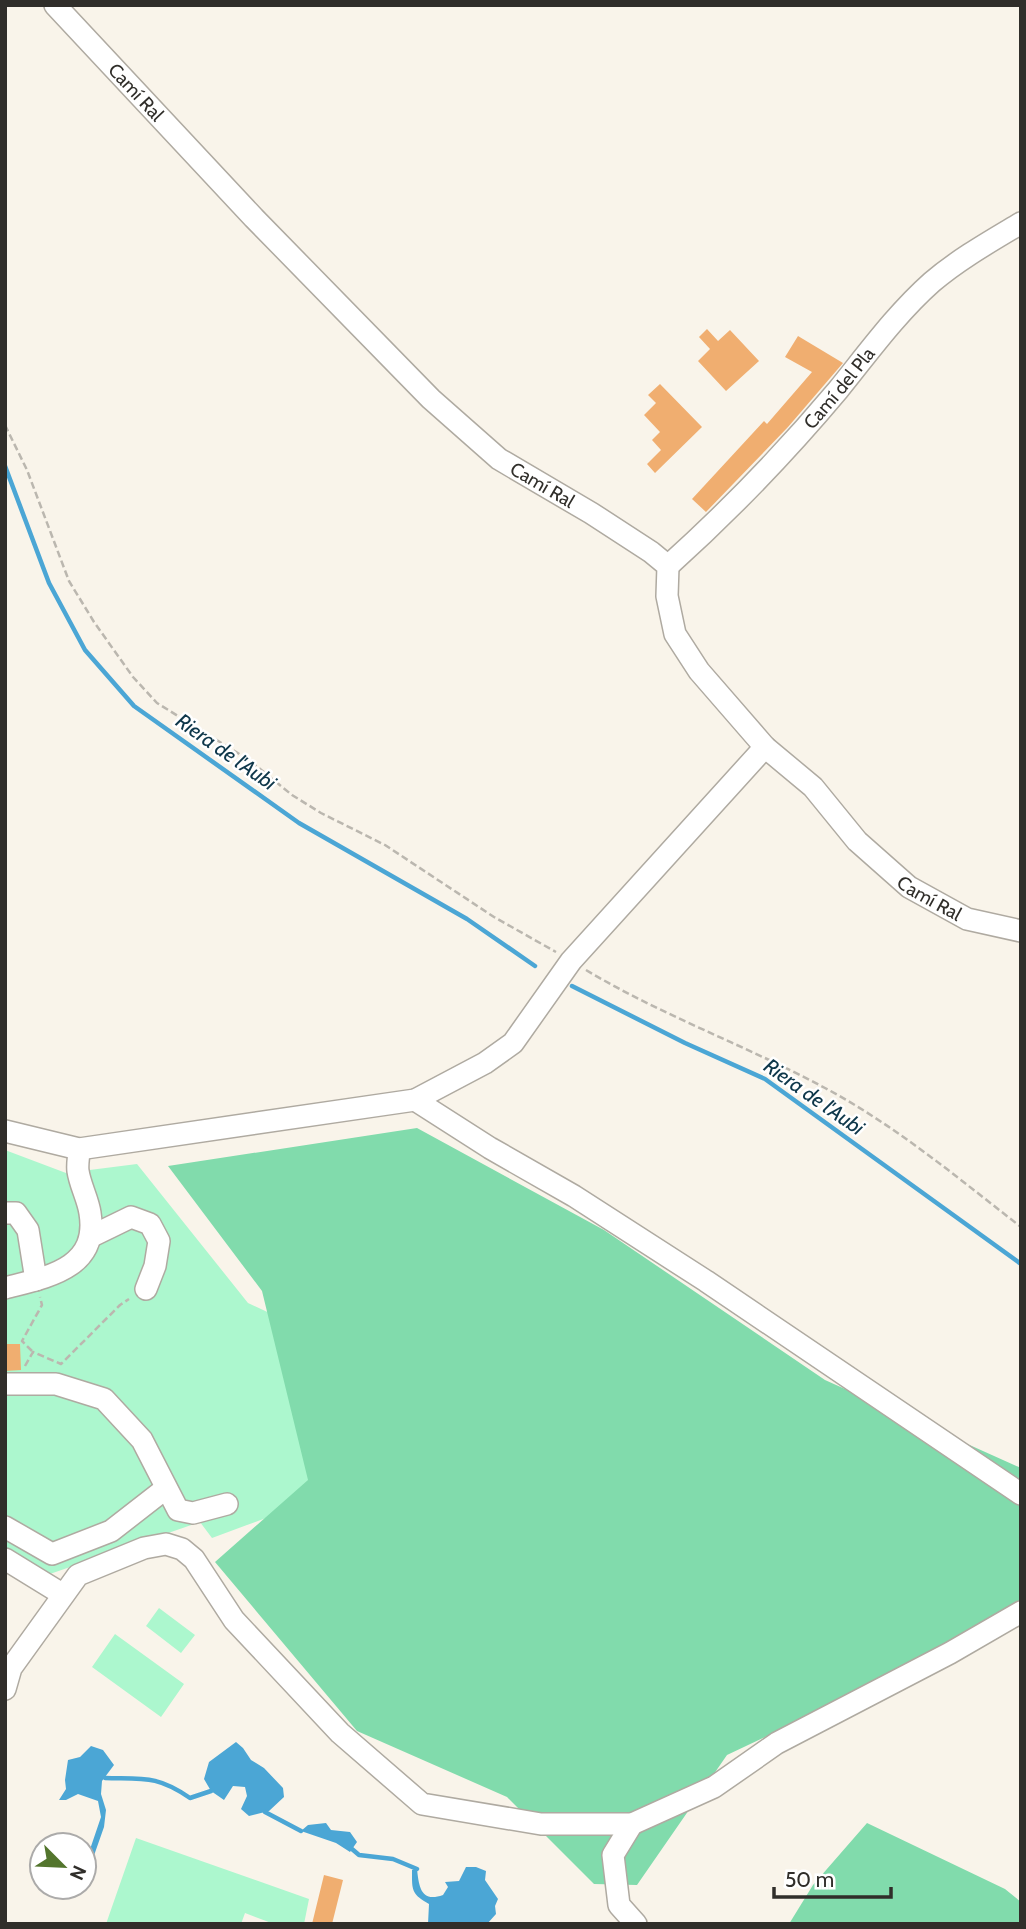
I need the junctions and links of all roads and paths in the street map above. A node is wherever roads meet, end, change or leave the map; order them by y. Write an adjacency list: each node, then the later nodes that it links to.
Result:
1 (55, 5): 4 (street, Camí Ral)
2 (1021, 223): 4 (street, Camí del Pla)
3 (5, 425): 7 (path)
4 (668, 566): 5 (street, Camí Ral)
5 (765, 747): 6 (street, Camí Ral); 7 (street)
6 (1021, 931)
7 (570, 961): 8 (street); 12 (path)
8 (415, 1100): 10 (street); 20 (street)
9 (5, 1131): 10 (street)
10 (79, 1149): 13 (street)
11 (5, 1213): 14 (street)
12 (1021, 1227)
13 (92, 1236): 14 (street); 16 (street)
14 (36, 1280): 15 (street); 17 (path)
15 (5, 1288)
16 (146, 1289): 17 (path)
17 (33, 1353): 18 (path)
18 (9, 1384): 19 (street)
19 (165, 1489): 21 (street); 22 (street)
20 (1021, 1494)
21 (227, 1504)
22 (5, 1527)
23 (5, 1559): 24 (street)
24 (62, 1594): 26 (street); 27 (street)
25 (1021, 1612): 27 (street)
26 (5, 1689)
27 (632, 1824): 28 (street)
28 (636, 1924)

